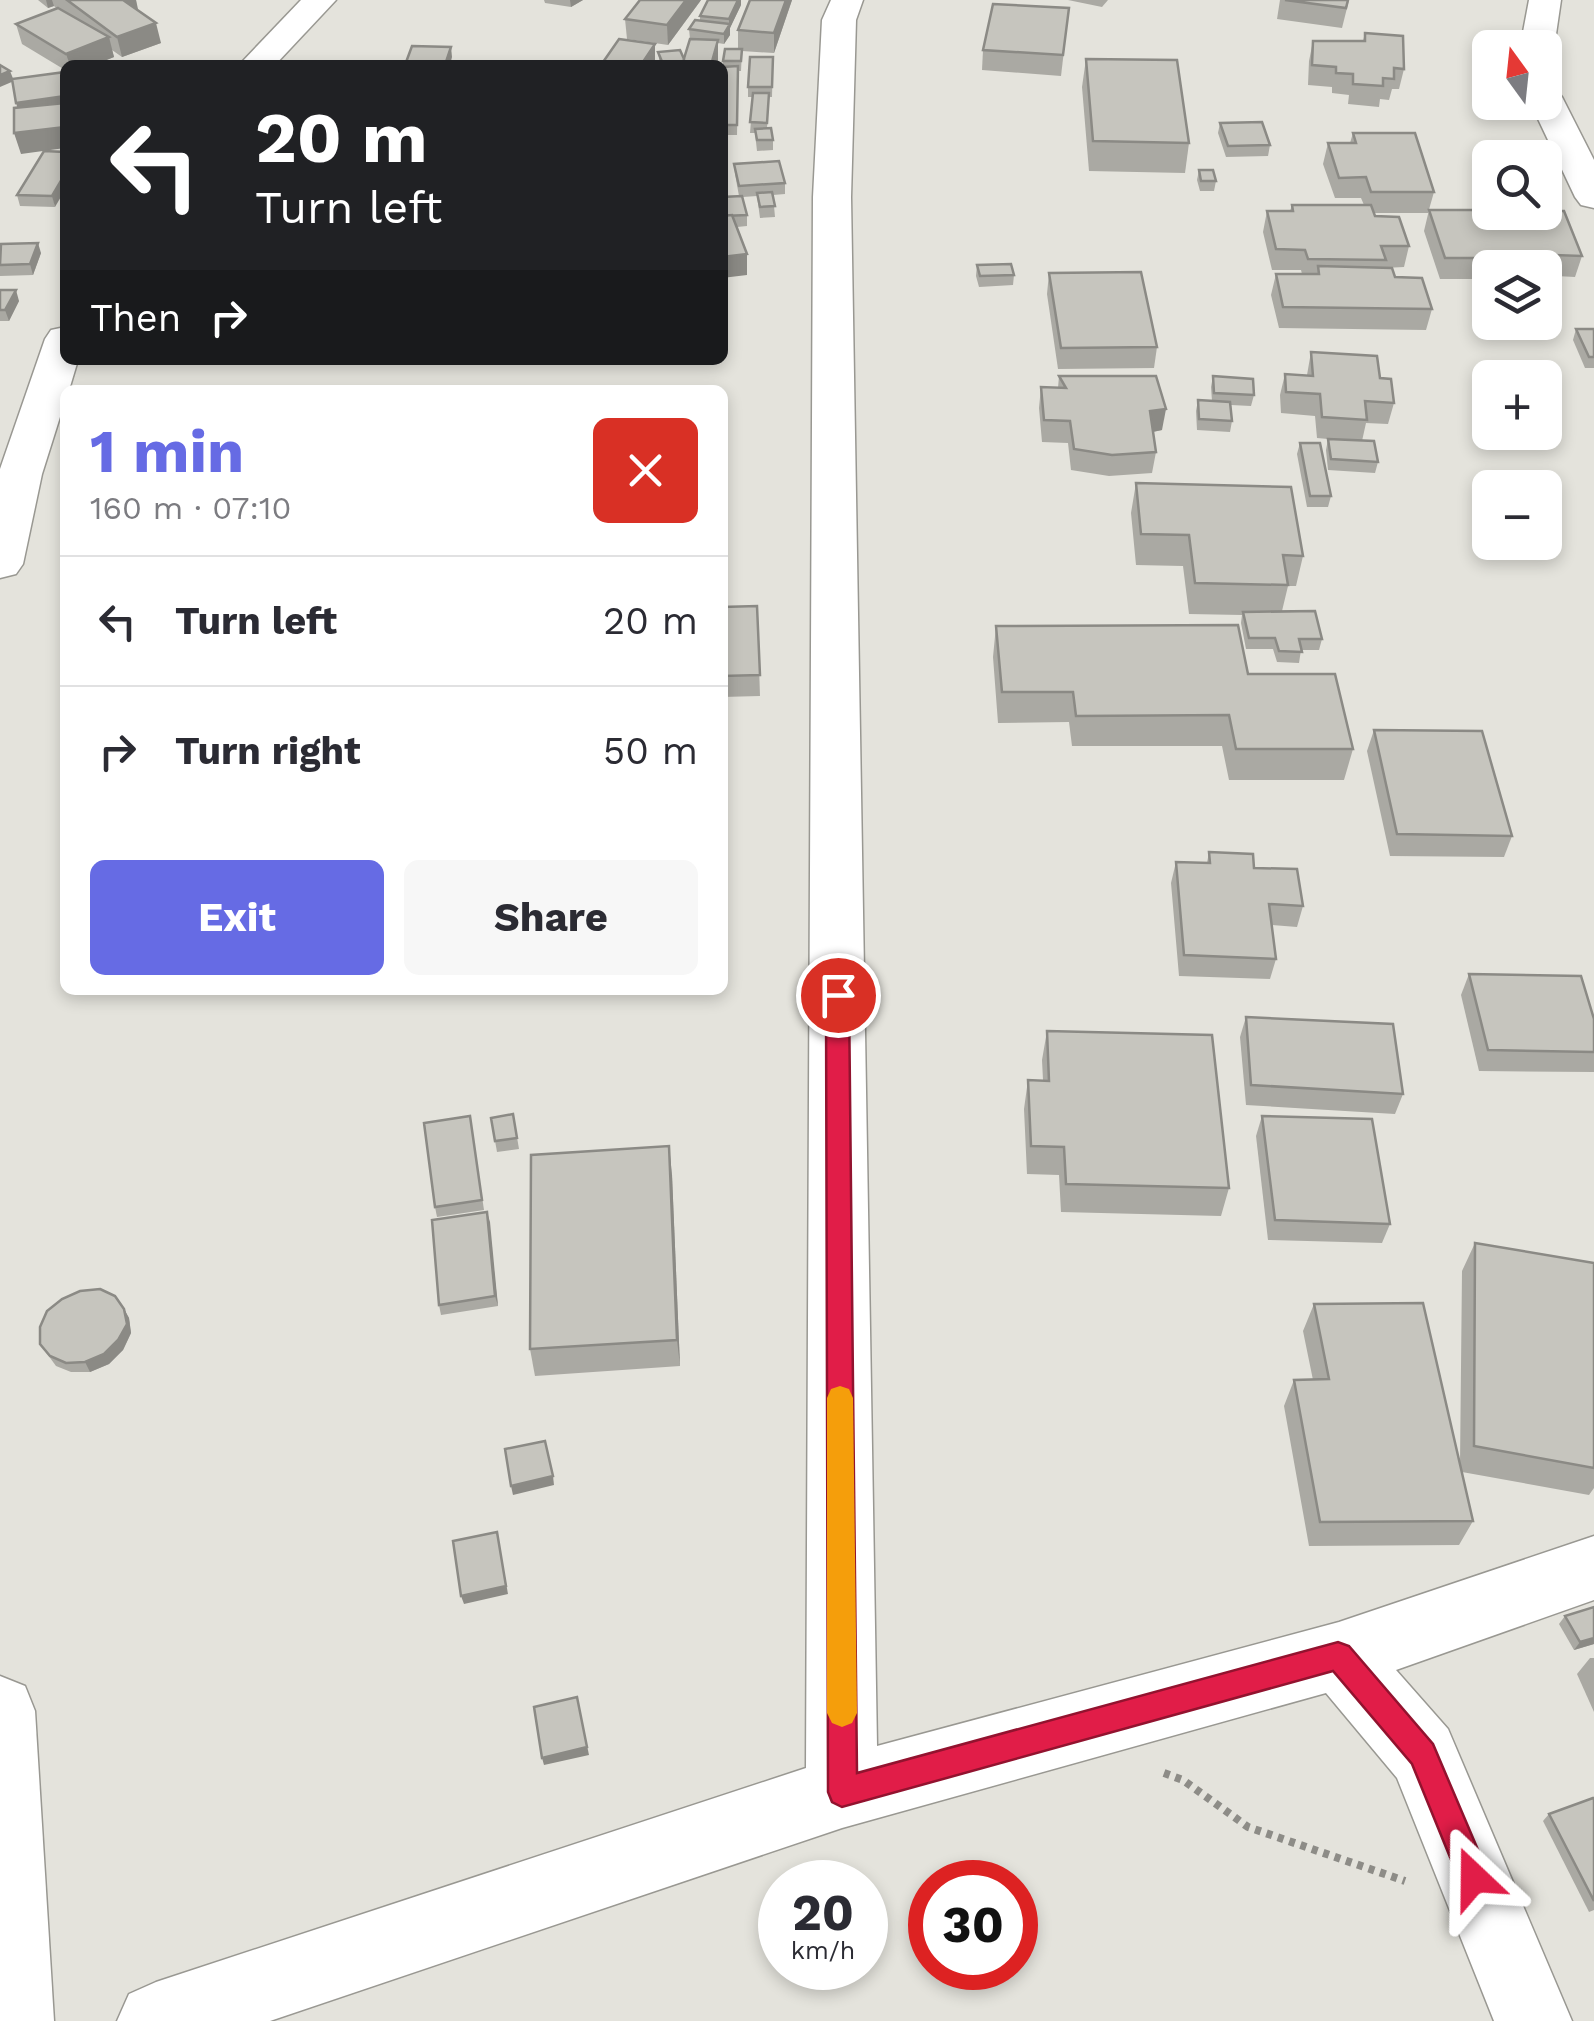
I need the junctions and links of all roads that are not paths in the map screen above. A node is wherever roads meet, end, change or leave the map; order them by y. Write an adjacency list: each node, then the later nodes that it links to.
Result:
1 (320, 0): 5 (street)
2 (846, 0): 13 (street)
3 (1544, 0): 4 (street)
4 (1540, 30)
5 (261, 60)
6 (1554, 120): 7 (street)
7 (1594, 197)
8 (60, 354): 9 (street)
9 (0, 564)
10 (1594, 1568): 11 (street)
11 (1338, 1656): 13 (street); 16 (street)
12 (0, 1711): 14 (street)
13 (842, 1792): 15 (street)
14 (16, 2021)
15 (156, 2021)
16 (1534, 2021)

